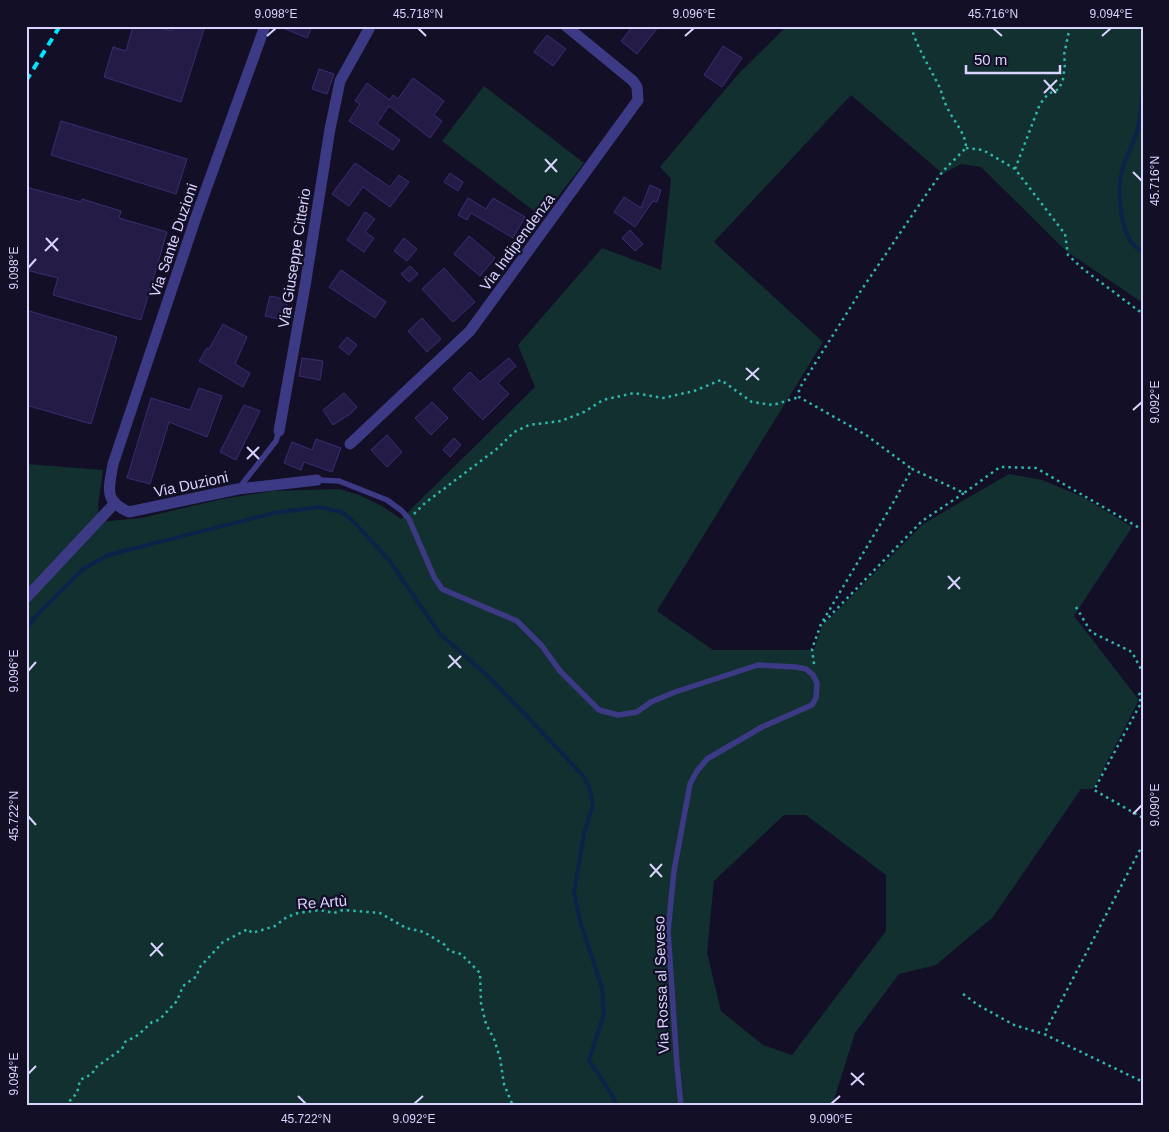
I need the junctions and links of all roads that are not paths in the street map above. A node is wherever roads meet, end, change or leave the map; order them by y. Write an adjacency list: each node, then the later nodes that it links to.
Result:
1 (265, 26): 8 (street, Via Sante Duzioni)
2 (368, 26): 4 (street, Via Giuseppe Citterio)
3 (566, 26): 5 (street, Via Indipendenza)
4 (279, 431): 7 (lane, Via Giuseppe Citterio)
5 (350, 444)
6 (317, 480): 7 (street, Via Duzioni); 10 (lane, Via Rossa al Seveso)
7 (238, 489): 8 (street, Via Duzioni)
8 (114, 504): 9 (street)
9 (26, 598)
10 (681, 1106)

